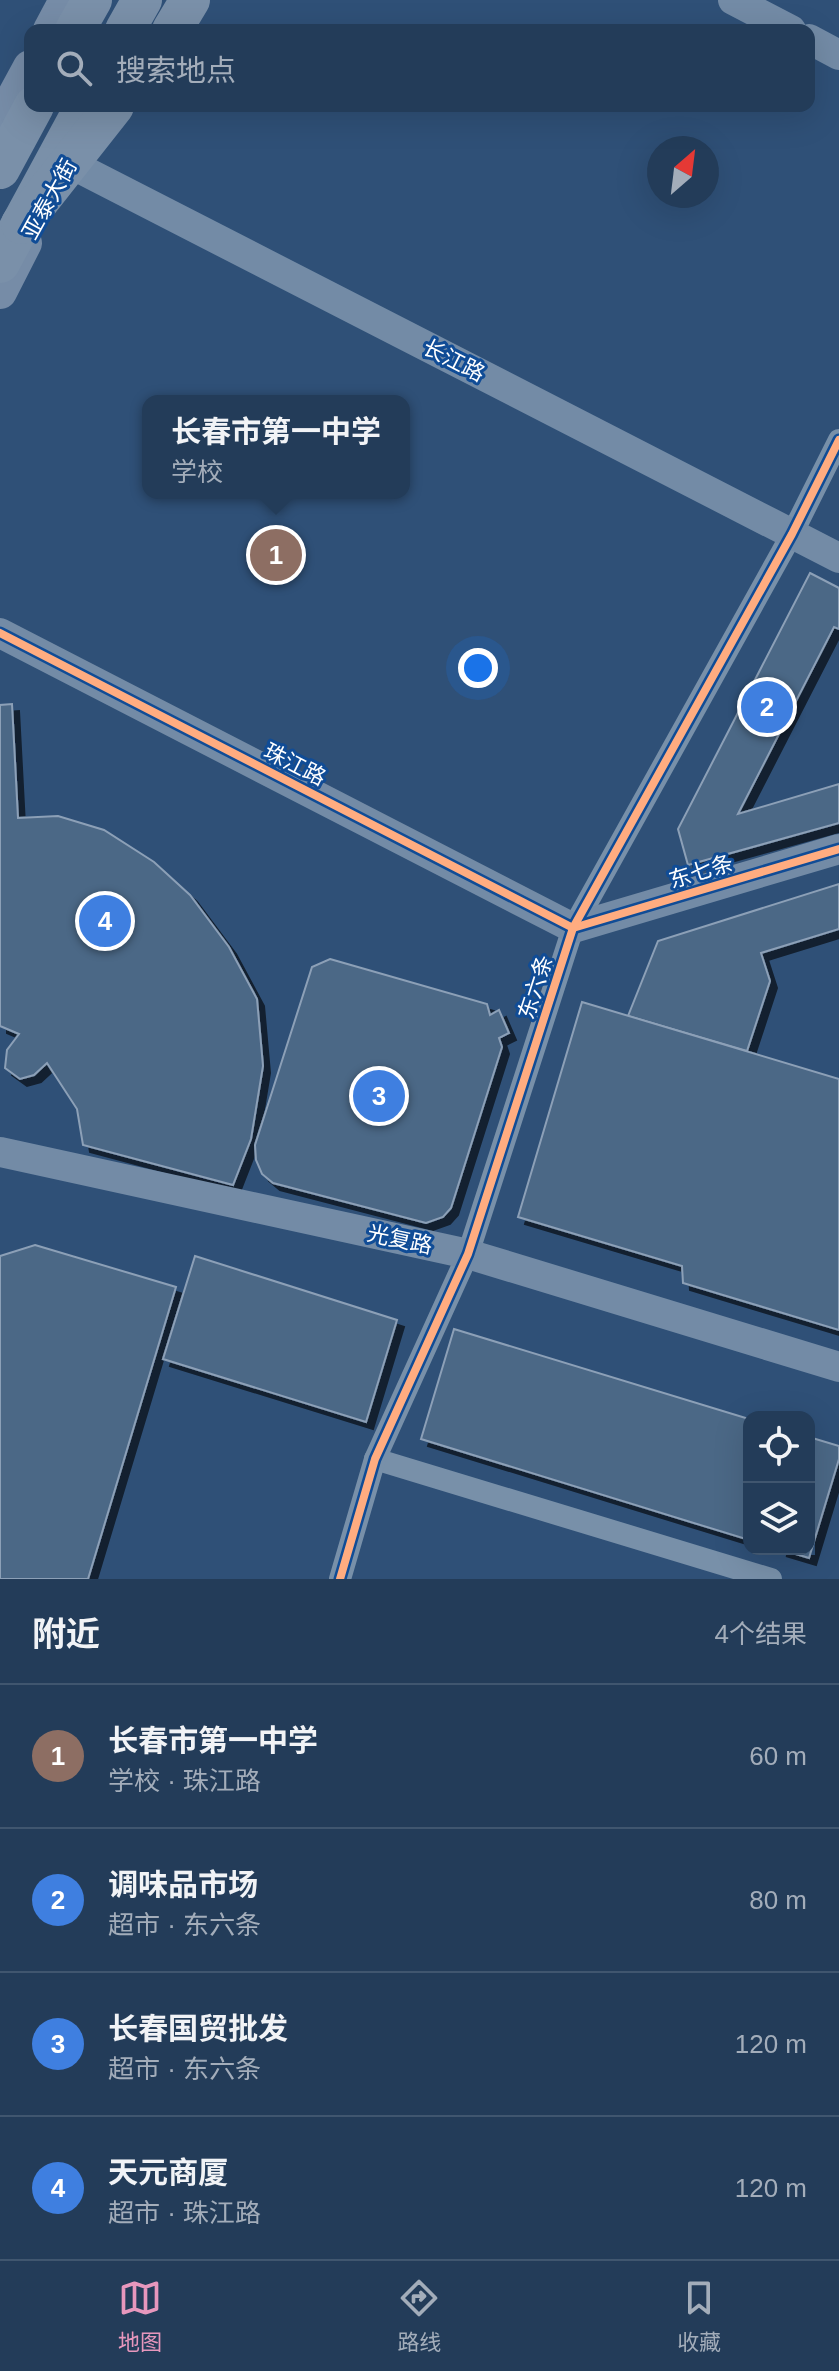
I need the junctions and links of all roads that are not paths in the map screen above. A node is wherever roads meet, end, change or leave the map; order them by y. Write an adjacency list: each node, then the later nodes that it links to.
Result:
1 (66, 0): 7 (main road)
2 (92, 0): 8 (highway)
3 (142, 0): 9 (highway)
4 (157, 0): 10 (main road)
5 (190, 0): 11 (highway)
6 (733, 0): 12 (street)
7 (53, 24)
8 (78, 24)
9 (128, 24)
10 (144, 24)
11 (176, 24)
12 (779, 24)
13 (815, 42): 14 (street)
14 (839, 55)
15 (24, 78): 20 (main road)
16 (31, 112): 22 (highway)
17 (82, 112): 23 (highway, bridge)
18 (97, 112): 21 (main road, 亚泰大街)
19 (109, 112): 23 (highway, bridge)
20 (0, 122)
21 (69, 163): 25 (main road, 亚泰大街); 27 (street, 长江路)
22 (0, 169)
23 (21, 224): 24 (highway)
24 (0, 263)
25 (0, 292)
26 (839, 440): 27 (street, 东六条)
27 (792, 534): 28 (street, 长江路); 31 (street, 东六条)
28 (839, 558)
29 (0, 633): 31 (street, 珠江路)
30 (839, 849): 31 (street, 东七条)
31 (573, 928): 33 (street, 东六条)
32 (0, 1152): 33 (street, 光复路)
33 (468, 1254): 34 (street, 光复路); 35 (street, 东六条)
34 (839, 1367)
35 (375, 1459): 36 (street, 东六条); 37 (street)
36 (340, 1579)
37 (771, 1579)

